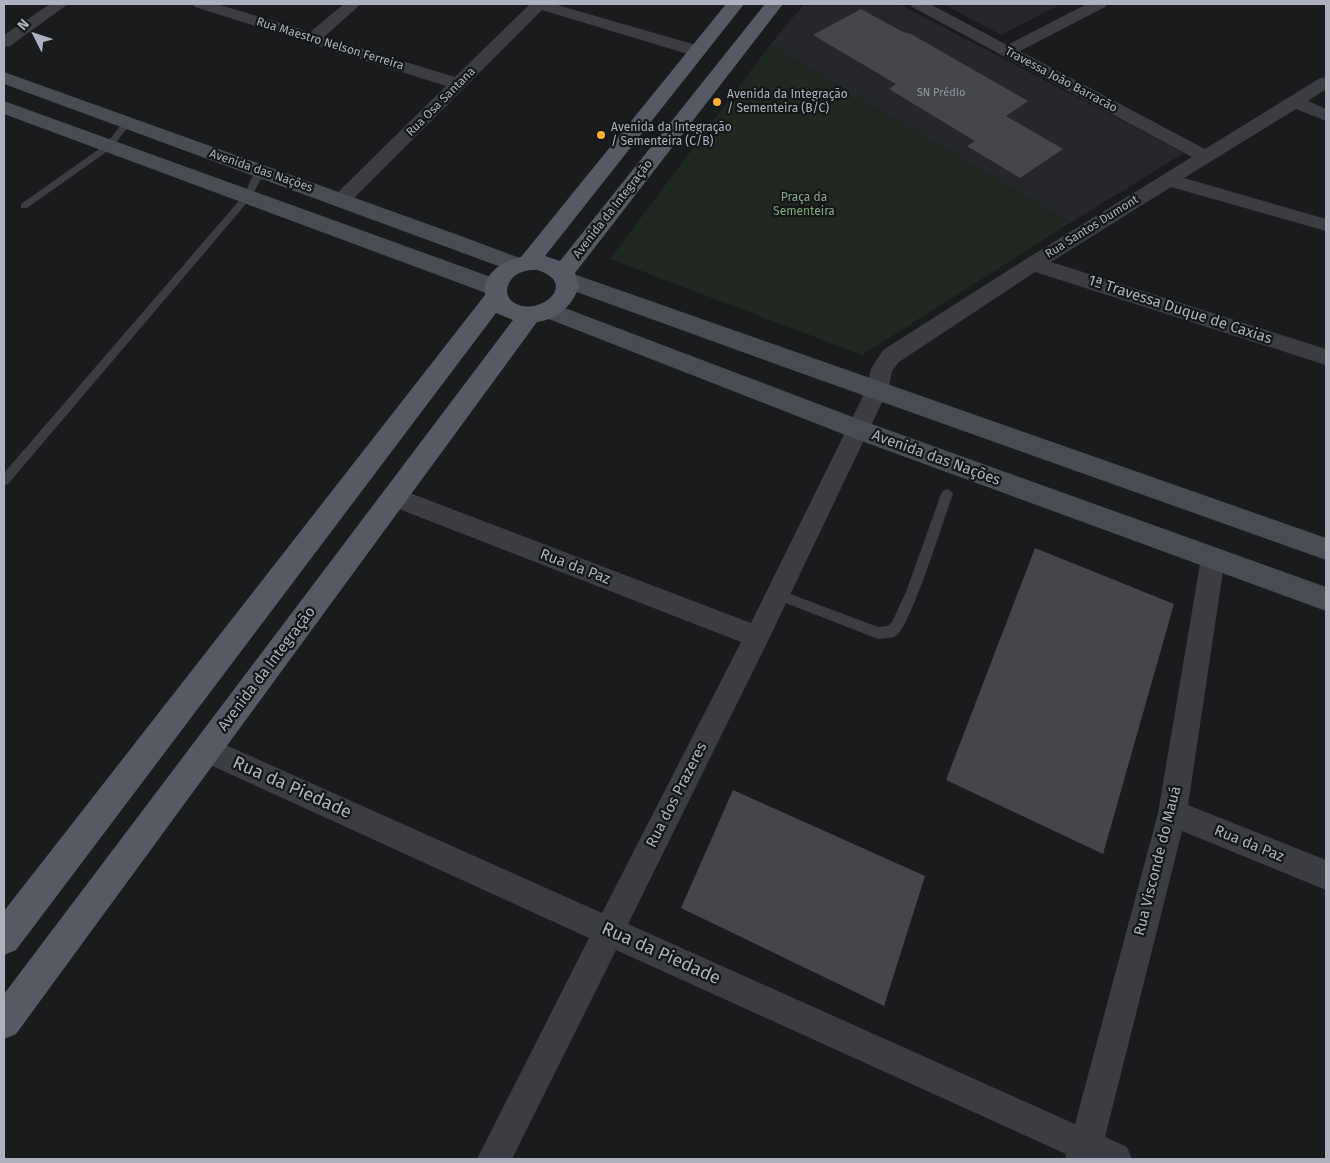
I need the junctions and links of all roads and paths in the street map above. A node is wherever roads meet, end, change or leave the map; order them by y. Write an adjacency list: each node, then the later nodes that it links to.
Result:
1 (60, 4): 10 (street)
2 (201, 4): 9 (street, Rua Maestro Nelson Ferreira)
3 (353, 4): 9 (street)
4 (539, 4): 11 (street); 15 (street, Rua Osa Santana)
5 (735, 4): 11 (main road)
6 (774, 4): 30 (main road, Avenida da Integração)
7 (918, 4): 12 (street, Travessa João Barracão)
8 (1099, 4): 12 (street)
9 (313, 38): 15 (street, Rua Maestro Nelson Ferreira)
10 (4, 42)
11 (697, 50): 28 (main road)
12 (1006, 52): 21 (street, Travessa João Barracão)
13 (4, 78): 19 (main road, Avenida das Nações)
14 (1326, 82): 16 (street, Rua Santos Dumont)
15 (459, 84): 25 (street, Rua Osa Santana)
16 (1296, 102): 18 (street); 21 (street, Rua Santos Dumont)
17 (4, 107): 20 (main road, Avenida das Nações)
18 (1326, 116)
19 (127, 123): 20 (lane); 22 (main road, Avenida das Nações)
20 (109, 146): 24 (main road, Avenida das Nações); 26 (lane)
21 (1205, 156): 23 (street, Rua Santos Dumont)
22 (260, 171): 24 (lane); 25 (main road, Avenida das Nações)
23 (1168, 180): 27 (street); 29 (street, Rua Santos Dumont)
24 (248, 196): 31 (main road, Avenida das Nações); 36 (lane)
25 (342, 199): 28 (main road, Avenida das Nações)
26 (24, 206)
27 (1326, 225)
28 (522, 264): 30 (main road); 31 (main road)
29 (1033, 264): 33 (street, 1ª Travessa Duque de Caxias); 34 (street, Rua Santos Dumont)
30 (565, 276): 32 (main road); 34 (main road)
31 (495, 292): 32 (main road); 48 (main road)
32 (539, 312): 35 (main road, Avenida das Nações); 38 (main road, Avenida da Integração)
33 (1326, 357)
34 (877, 390): 35 (street, Rua Santos Dumont); 39 (main road)
35 (857, 430): 40 (main road, Avenida das Nações); 41 (street, Rua dos Prazeres)
36 (4, 481)
37 (947, 494): 41 (lane)
38 (394, 497): 43 (street, Rua da Paz); 44 (main road, Avenida da Integração)
39 (1326, 548)
40 (1213, 558): 42 (main road, Avenida das Nações); 45 (street, Rua Visconde do Mauá)
41 (777, 594): 43 (street, Rua dos Prazeres)
42 (1326, 599)
43 (757, 636): 47 (street, Rua dos Prazeres)
44 (207, 750): 47 (street, Rua da Piedade); 49 (main road, Avenida da Integração)
45 (1172, 813): 46 (street, Rua da Paz); 50 (street, Rua Visconde do Mauá)
46 (1326, 874)
47 (609, 931): 50 (street, Rua da Piedade); 51 (street, Rua dos Prazeres)
48 (4, 938)
49 (4, 1022)
50 (1083, 1152): 52 (street, Rua da Piedade)
51 (494, 1159)
52 (1116, 1159)

